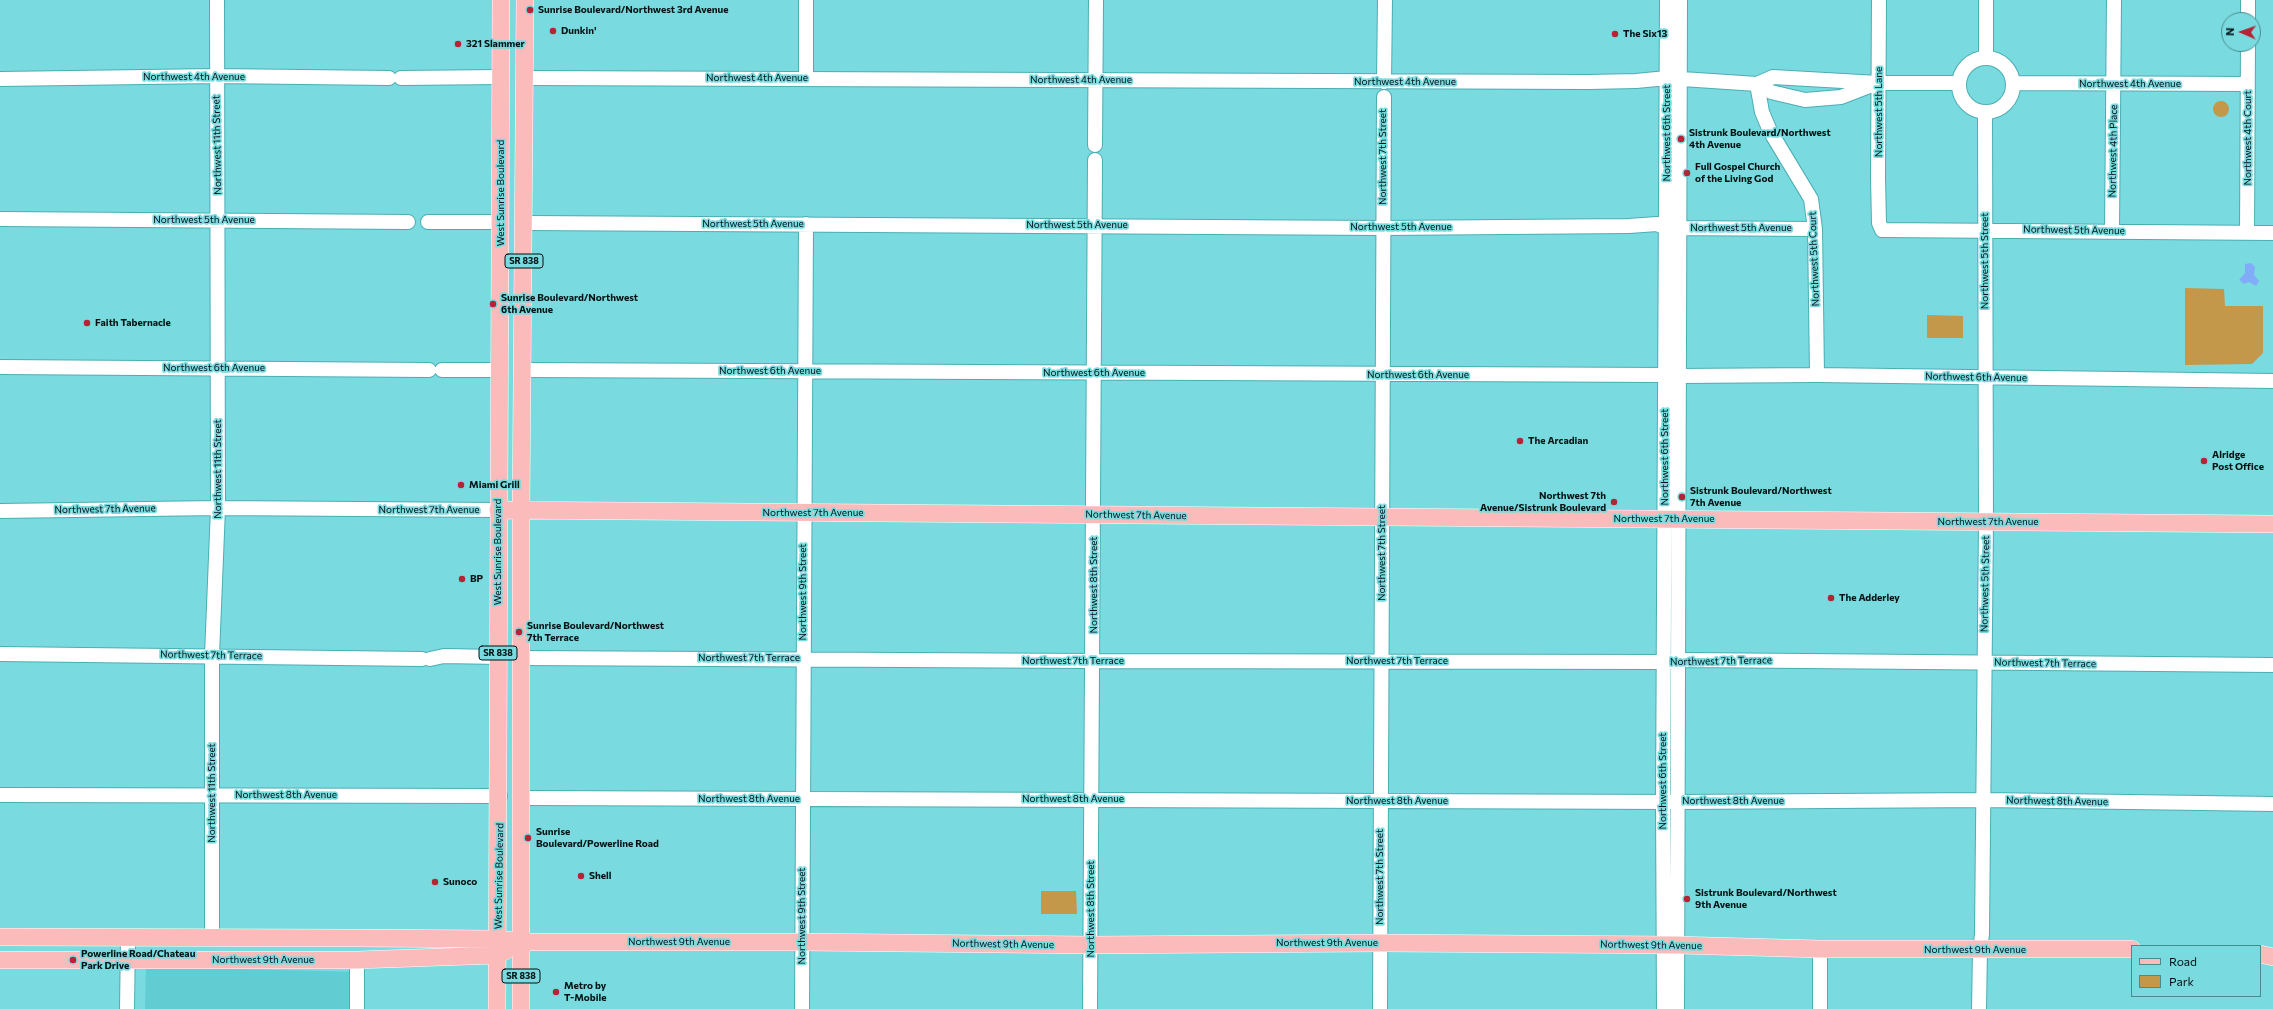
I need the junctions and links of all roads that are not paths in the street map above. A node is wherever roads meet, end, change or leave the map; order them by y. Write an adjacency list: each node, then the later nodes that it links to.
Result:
1 (217, 0): 16 (street, Northwest 11th Street)
2 (501, 0): 17 (main road, West Sunrise Boulevard / SR 838)
3 (525, 0): 18 (main road, SR 838)
4 (806, 0): 19 (street)
5 (1096, 0): 22 (street)
6 (1385, 0): 24 (street)
7 (1667, 0): 20 (street, Northwest 6th Street)
8 (1680, 0): 20 (street, Northwest 6th Street)
9 (1879, 0): 25 (street, Northwest 5th Lane)
10 (1986, 0): 15 (street)
11 (2114, 0): 29 (street, Northwest 4th Place)
12 (2248, 0): 13 (street)
13 (2248, 12)
14 (2248, 52): 30 (street, Northwest 4th Court)
15 (1986, 57): 26 (street); 27 (street)
16 (216, 76): 17 (street, Northwest 4th Avenue); 21 (street, Northwest 4th Avenue); 38 (street, Northwest 11th Street)
17 (500, 77): 36 (main road, West Sunrise Boulevard / SR 838)
18 (525, 78): 19 (street, Northwest 4th Avenue); 42 (main road, SR 838)
19 (806, 78): 22 (street, Northwest 4th Avenue)
20 (1673, 78): 23 (street, Northwest 4th Avenue); 28 (street, Northwest 4th Avenue); 31 (street, Northwest 6th Street); 47 (street, Northwest 6th Street)
21 (0, 79)
22 (1095, 80): 24 (street, Northwest 4th Avenue); 34 (street)
23 (1636, 81): 24 (street, Northwest 4th Avenue); 31 (street, Northwest 4th Avenue)
24 (1384, 82)
25 (1878, 83): 26 (street, Northwest 4th Avenue); 28 (street, Northwest 4th Avenue); 28 (street, Northwest 4th Avenue); 43 (street, Northwest 5th Lane)
26 (1958, 83): 33 (street)
27 (2013, 83): 29 (street, Northwest 4th Avenue); 33 (street)
28 (1757, 84): 48 (street, Northwest 5th Court)
29 (2114, 84): 30 (street, Northwest 4th Avenue); 50 (street, Northwest 4th Place)
30 (2248, 84): 51 (street, Northwest 4th Court)
31 (1667, 92): 47 (street, Northwest 6th Street)
32 (1384, 97): 46 (street, Northwest 7th Street)
33 (1985, 112): 49 (street, Northwest 5th Street)
34 (1095, 146)
35 (1095, 160): 45 (street, Northwest 8th Street)
36 (501, 195): 41 (main road, West Sunrise Boulevard / SR 838); 42 (main road)
37 (0, 219): 38 (street, Northwest 5th Avenue)
38 (218, 220): 39 (street, Northwest 5th Avenue); 54 (street, Northwest 11th Street)
39 (408, 222)
40 (428, 222): 41 (street)
41 (501, 222): 55 (main road, West Sunrise Boulevard / SR 838)
42 (525, 223): 44 (street, Northwest 5th Avenue); 56 (main road, SR 838)
43 (1879, 223): 49 (street, Northwest 5th Avenue)
44 (806, 224): 45 (street, Northwest 5th Avenue); 57 (street, Northwest 9th Street)
45 (1095, 225): 46 (street, Northwest 5th Avenue); 58 (street, Northwest 8th Street)
46 (1383, 228): 47 (street, Northwest 5th Avenue); 59 (street, Northwest 7th Street)
47 (1673, 228): 48 (street, Northwest 5th Avenue); 60 (street, Northwest 6th Street)
48 (1815, 228): 61 (street, Northwest 5th Court)
49 (1985, 229): 50 (street, Northwest 5th Avenue); 62 (street, Northwest 5th Street)
50 (2112, 231): 51 (street, Northwest 5th Avenue)
51 (2247, 232): 52 (street, Northwest 5th Avenue)
52 (2273, 233)
53 (0, 367): 54 (street, Northwest 6th Avenue)
54 (218, 368): 55 (street, Northwest 6th Avenue); 64 (street, Northwest 11th Street)
55 (500, 370): 65 (main road, West Sunrise Boulevard / SR 838)
56 (523, 370): 57 (street, Northwest 6th Avenue); 66 (main road, SR 838)
57 (804, 372): 58 (street, Northwest 6th Avenue); 68 (street, Northwest 9th Street)
58 (1095, 373): 59 (street, Northwest 6th Avenue); 69 (street, Northwest 8th Street)
59 (1382, 375): 60 (street, Northwest 6th Avenue); 70 (street, Northwest 7th Street)
60 (1672, 375): 61 (street, Northwest 6th Avenue); 71 (street, Northwest 6th Street)
61 (1817, 375): 62 (street, Northwest 6th Avenue)
62 (1987, 378): 63 (street, Northwest 6th Avenue); 72 (street, Northwest 5th Street)
63 (2273, 381)
64 (218, 508): 65 (street, Northwest 7th Avenue); 67 (street, Northwest 7th Avenue); 75 (street, Northwest 11th Street)
65 (498, 510): 66 (main road, Northwest 7th Avenue); 76 (main road, West Sunrise Boulevard / SR 838)
66 (521, 510): 68 (main road, Northwest 7th Avenue); 77 (main road, SR 838)
67 (0, 511)
68 (803, 512): 69 (main road, Northwest 7th Avenue); 78 (street, Northwest 9th Street)
69 (1094, 515): 70 (main road, Northwest 7th Avenue); 80 (street, Northwest 8th Street)
70 (1382, 517): 71 (main road, Northwest 7th Avenue); 81 (street, Northwest 7th Street)
71 (1672, 520): 72 (main road, Northwest 7th Avenue); 79 (street, Northwest 6th Street); 82 (street, Northwest 6th Street)
72 (1986, 522): 73 (main road, Northwest 7th Avenue); 83 (street, Northwest 5th Street)
73 (2273, 524)
74 (0, 654): 75 (street, Northwest 7th Terrace)
75 (212, 655): 76 (street, Northwest 7th Terrace); 86 (street, Northwest 11th Street)
76 (498, 657): 87 (main road, West Sunrise Boulevard / SR 838)
77 (521, 658): 78 (street, Northwest 7th Terrace); 88 (main road, SR 838)
78 (803, 659): 80 (street, Northwest 7th Terrace); 89 (street, Northwest 9th Street)
79 (1678, 660): 82 (street, Northwest 7th Terrace); 83 (street, Northwest 7th Terrace); 94 (street, Northwest 6th Street)
80 (1093, 661): 81 (street, Northwest 7th Terrace); 90 (street, Northwest 8th Street)
81 (1382, 661): 82 (street, Northwest 7th Terrace); 92 (street, Northwest 7th Street)
82 (1664, 662): 93 (street, Northwest 6th Street)
83 (1984, 662): 84 (street, Northwest 7th Terrace); 91 (street, Northwest 5th Street)
84 (2273, 665)
85 (0, 795): 86 (street, Northwest 8th Avenue)
86 (212, 795): 87 (street, Northwest 8th Avenue); 97 (street, Northwest 11th Street)
87 (500, 796): 104 (main road, West Sunrise Boulevard / SR 838)
88 (522, 798): 89 (street, Northwest 8th Avenue); 99 (main road, SR 838)
89 (803, 799): 90 (street, Northwest 8th Avenue); 100 (street, Northwest 9th Street)
90 (1092, 800): 92 (street, Northwest 8th Avenue); 103 (street, Northwest 8th Street)
91 (1983, 800): 94 (street, Northwest 8th Avenue); 95 (street, Northwest 8th Avenue); 107 (street, Northwest 5th Street)
92 (1380, 801): 93 (street, Northwest 8th Avenue); 101 (street, Northwest 7th Street)
93 (1663, 802): 94 (street, Northwest 8th Avenue); 102 (street, Northwest 6th Street)
94 (1677, 802): 102 (street, Northwest 6th Street)
95 (2273, 804)
96 (0, 937): 98 (main road, Northwest 9th Avenue)
97 (212, 937): 98 (main road, Northwest 9th Avenue); 104 (main road, Northwest 9th Avenue)
98 (128, 938): 111 (street)
99 (522, 942): 100 (main road, Northwest 9th Avenue); 104 (main road, Northwest 9th Avenue); 116 (main road, SR 838)
100 (802, 942): 103 (main road, Northwest 9th Avenue); 117 (street, Northwest 9th Street)
101 (1381, 943): 102 (main road, Northwest 9th Avenue); 103 (main road, Northwest 9th Avenue); 119 (street, Northwest 7th Street)
102 (1671, 945): 105 (main road, Northwest 9th Avenue); 120 (street, Northwest 6th Street); 121 (street, Northwest 6th Street)
103 (1091, 946): 118 (street, Northwest 8th Street)
104 (498, 947): 112 (main road, Northwest 9th Avenue); 115 (main road, West Sunrise Boulevard / SR 838)
105 (1820, 949): 107 (main road, Northwest 9th Avenue); 122 (street)
106 (2131, 949): 107 (main road, Northwest 9th Avenue)
107 (1980, 950): 123 (street, Northwest 5th Street)
108 (2261, 954): 109 (main road)
109 (2273, 957)
110 (0, 960): 111 (main road, Northwest 9th Avenue)
111 (128, 960): 112 (main road, Northwest 9th Avenue); 113 (street)
112 (357, 960): 114 (street)
113 (127, 1009)
114 (357, 1009)
115 (497, 1009)
116 (521, 1009)
117 (802, 1009)
118 (1090, 1009)
119 (1380, 1009)
120 (1664, 1009)
121 (1677, 1009)
122 (1820, 1009)
123 (1979, 1009)

